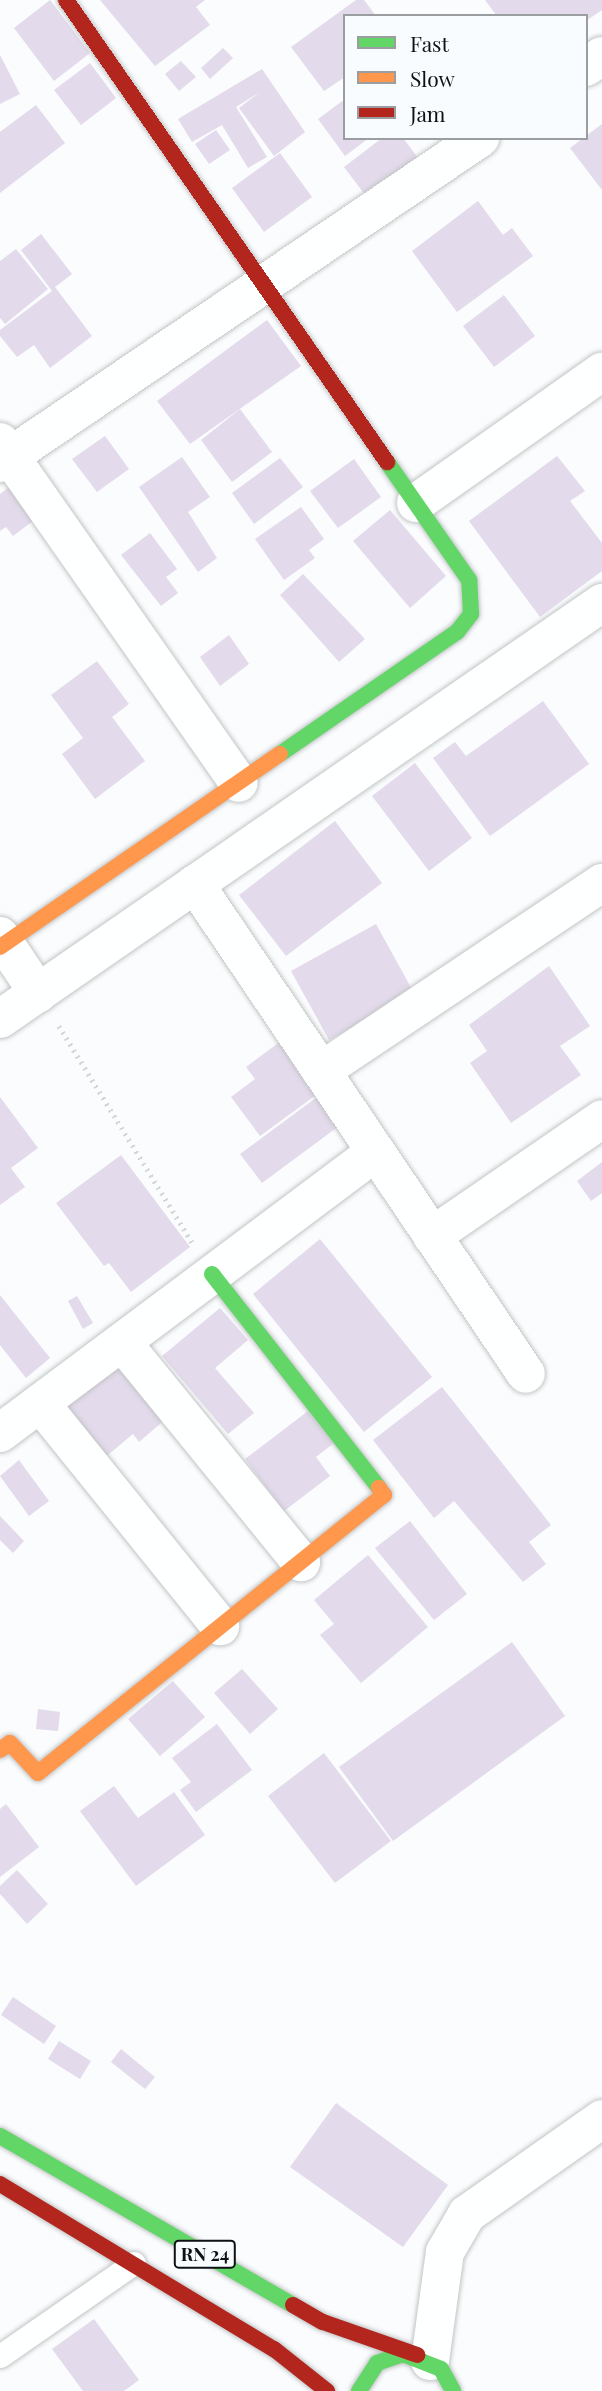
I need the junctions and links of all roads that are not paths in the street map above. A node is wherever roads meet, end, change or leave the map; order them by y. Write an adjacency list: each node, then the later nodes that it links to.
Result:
1 (66, 0): 3 (main road)
2 (477, 140): 3 (street)
3 (264, 284): 5 (street); 6 (main road)
4 (602, 372): 6 (street)
5 (3, 454): 8 (street)
6 (416, 503): 8 (main road)
7 (602, 603): 10 (street)
8 (239, 783): 11 (main road)
9 (602, 883): 14 (street)
10 (195, 884): 12 (street); 14 (street)
11 (2, 942): 12 (street)
12 (38, 993): 13 (street)
13 (0, 1019)
14 (321, 1071): 16 (street)
15 (602, 1119): 17 (street)
16 (376, 1152): 17 (street); 18 (street)
17 (432, 1236): 20 (street)
18 (212, 1274): 19 (street); 23 (main road)
19 (122, 1342): 21 (street); 23 (street)
20 (526, 1374)
21 (40, 1403): 22 (street); 24 (street)
22 (0, 1433)
23 (301, 1562): 24 (main road)
24 (220, 1626): 25 (main road)
25 (0, 1750)
26 (602, 2119): 31 (street)
27 (0, 2136): 31 (main road, RN 24)
28 (0, 2184): 29 (main road, RN 24)
29 (134, 2263): 30 (lane); 32 (main road, RN 24)
30 (0, 2356)
31 (442, 2376): 33 (main road)
32 (327, 2391)
33 (359, 2391)

